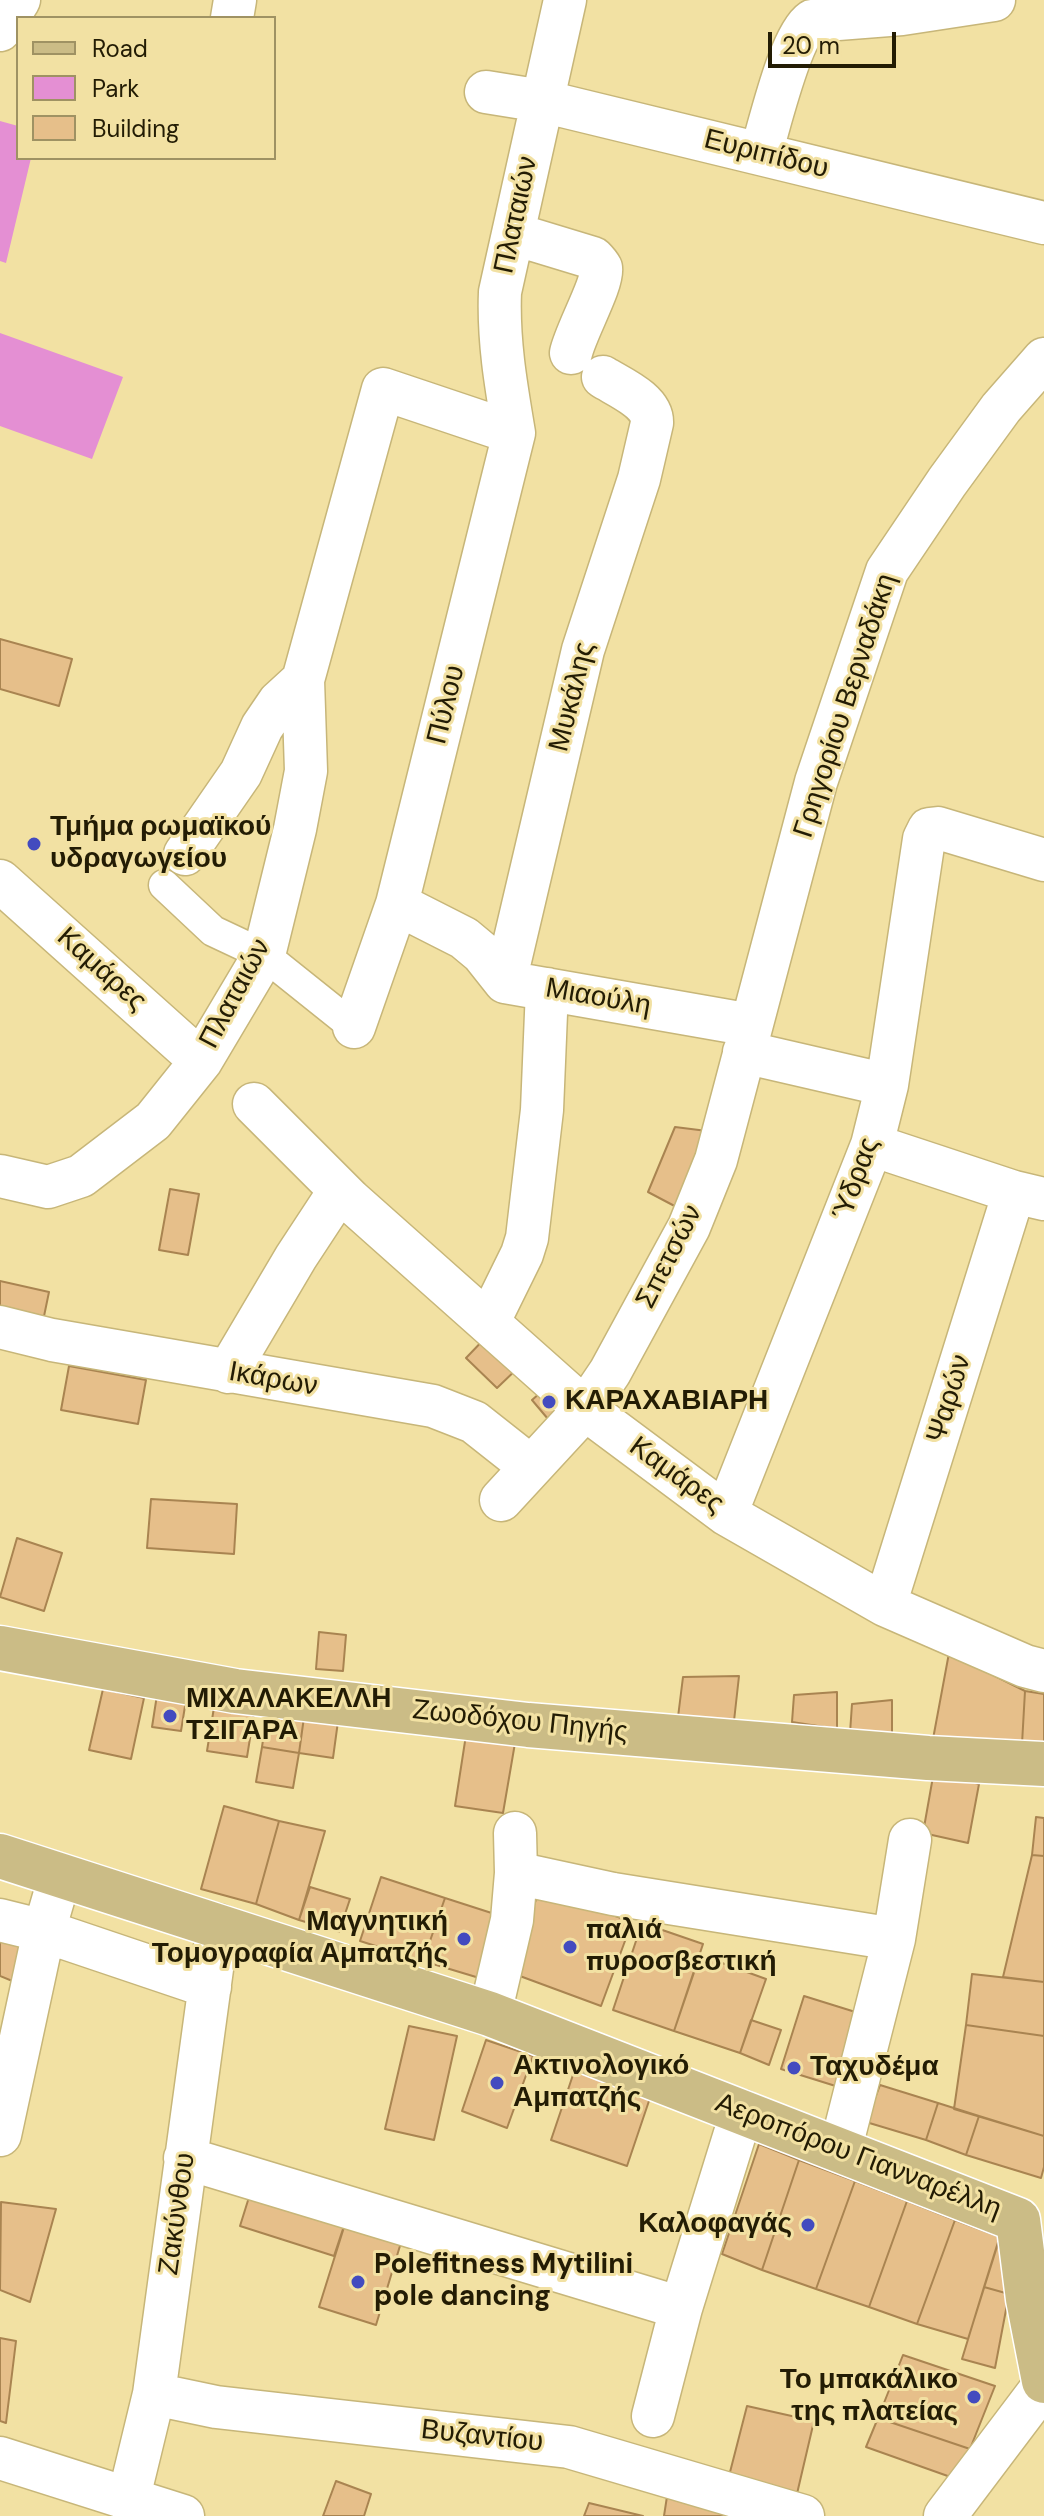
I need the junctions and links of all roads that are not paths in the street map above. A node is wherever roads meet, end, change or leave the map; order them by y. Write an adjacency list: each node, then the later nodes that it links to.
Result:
1 (19, 0): 4 (street)
2 (565, 0): 6 (street, Πλαταιών)
3 (992, 1): 7 (street)
4 (0, 30)
5 (486, 92): 6 (street, Ευριπίδου)
6 (542, 101): 7 (street, Ευριπίδου); 9 (street, Πλαταιών)
7 (761, 153): 8 (street, Ευριπίδου)
8 (1044, 223)
9 (514, 234): 11 (street, Πλαταιών); 18 (street, Μυκάλης)
10 (1044, 359): 21 (street, Γρηγορίου Βερναδάκη)
11 (514, 433): 12 (street, Πλαταιών); 16 (street, Πύλου)
12 (303, 680): 14 (street, Πλαταιών); 17 (street, Πλαταιών)
13 (1044, 860): 23 (street, Ύδρας)
14 (175, 869): 17 (street)
15 (0, 881): 22 (street, Καμάρες)
16 (397, 904): 18 (street, Μιαούλη); 20 (street, Πύλου)
17 (264, 955): 20 (street); 22 (street, Πλαταιών)
18 (505, 982): 19 (street, Μιαούλη)
19 (547, 989): 21 (street, Μιαούλη); 30 (street)
20 (354, 1027)
21 (748, 1039): 23 (street, Μιαούλη); 24 (street, Γρηγορίου Βερναδάκη)
22 (201, 1061): 27 (street, Πλαταιών)
23 (887, 1085): 26 (street, Ύδρας)
24 (733, 1095): 33 (street, Σπετσών)
25 (254, 1104): 28 (street, Καμάρες)
26 (872, 1145): 29 (street); 36 (street, Ύδρας)
27 (0, 1176)
28 (340, 1190): 30 (street, Καμάρες); 32 (street)
29 (1029, 1196): 37 (street, Ψαρών)
30 (489, 1321): 33 (street, Καμάρες)
31 (0, 1327): 32 (street, Ικάρων)
32 (228, 1372): 34 (street, Ικάρων)
33 (585, 1409): 34 (street, Σπετσών); 36 (street, Καμάρες)
34 (531, 1467): 35 (street, Σπετσών)
35 (501, 1500)
36 (726, 1514): 37 (street, Καμάρες)
37 (885, 1605): 39 (street, Καμάρες)
38 (0, 1648): 40 (main road, Ζωοδόχου Πηγής)
39 (1044, 1671)
40 (1044, 1764)
41 (910, 1840): 47 (street)
42 (0, 1856): 43 (main road, Αεροπόρου Γιανναρέλλη)
43 (60, 1876): 45 (main road, Αεροπόρου Γιανναρέλλη); 46 (street)
44 (0, 1920): 46 (street)
45 (218, 1925): 48 (street, Ζακύνθου); 49 (main road, Αεροπόρου Γιανναρέλλη)
46 (44, 1931): 48 (street); 51 (street)
47 (894, 1939): 49 (street); 52 (street)
48 (210, 1987): 53 (street, Ζακύνθου)
49 (490, 2014): 50 (main road, Αεροπόρου Γιανναρέλλη)
50 (742, 2111): 52 (main road, Αεροπόρου Γιανναρέλλη); 56 (street)
51 (0, 2135)
52 (840, 2151): 54 (main road, Αεροπόρου Γιανναρέλλη)
53 (185, 2158): 56 (street); 58 (street, Ζακύνθου)
54 (1031, 2223): 55 (main road, Αεροπόρου Γιανναρέλλη)
55 (1036, 2283): 57 (main road, Αεροπόρου Γιανναρέλλη)
56 (681, 2308): 59 (street)
57 (1044, 2383): 64 (street)
58 (154, 2394): 61 (street, Ζακύνθου); 63 (street, Βυζαντίου)
59 (653, 2416)
60 (0, 2458): 61 (street)
61 (128, 2501): 62 (street)
62 (183, 2516)
63 (803, 2516)
64 (945, 2516)

